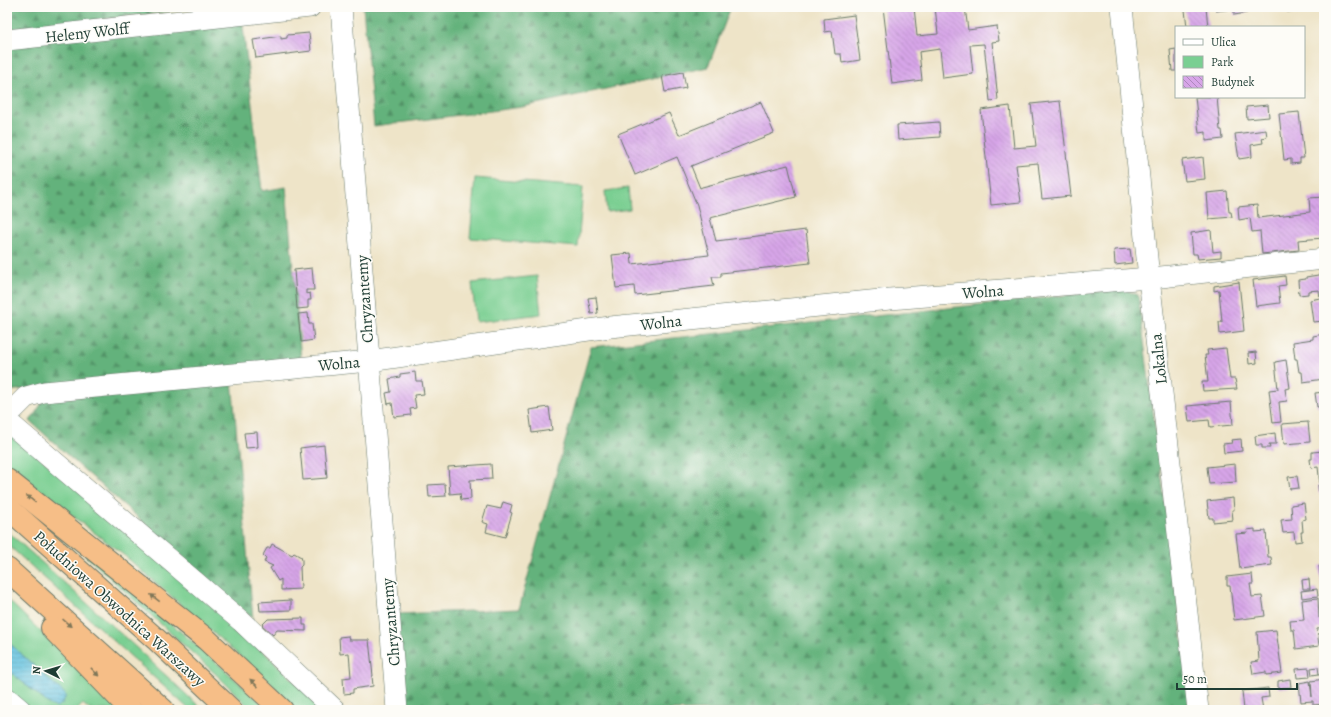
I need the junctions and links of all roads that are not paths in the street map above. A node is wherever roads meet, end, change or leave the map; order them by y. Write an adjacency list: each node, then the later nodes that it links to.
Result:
1 (310, 7): 4 (street, Heleny Wolff)
2 (341, 7): 7 (street, Chryzantemy)
3 (1122, 7): 6 (street, Lokalna)
4 (7, 40)
5 (1324, 258): 6 (street, Wolna)
6 (1149, 278): 7 (street, Wolna); 22 (street, Lokalna)
7 (369, 361): 8 (street, Wolna); 21 (street, Chryzantemy)
8 (7, 416)
9 (7, 421): 20 (street)
10 (7, 480): 19 (highway, one-way to 10)
11 (7, 508): 18 (highway, Południowa Obwodnica Warszawy)
12 (7, 569): 17 (highway, one-way to 17)
13 (7, 587): 16 (highway, one-way to 16)
14 (7, 698): 15 (street)
15 (21, 710)
16 (131, 710)
17 (163, 710)
18 (231, 710)
19 (282, 710)
20 (335, 710)
21 (397, 710)
22 (1198, 710)

